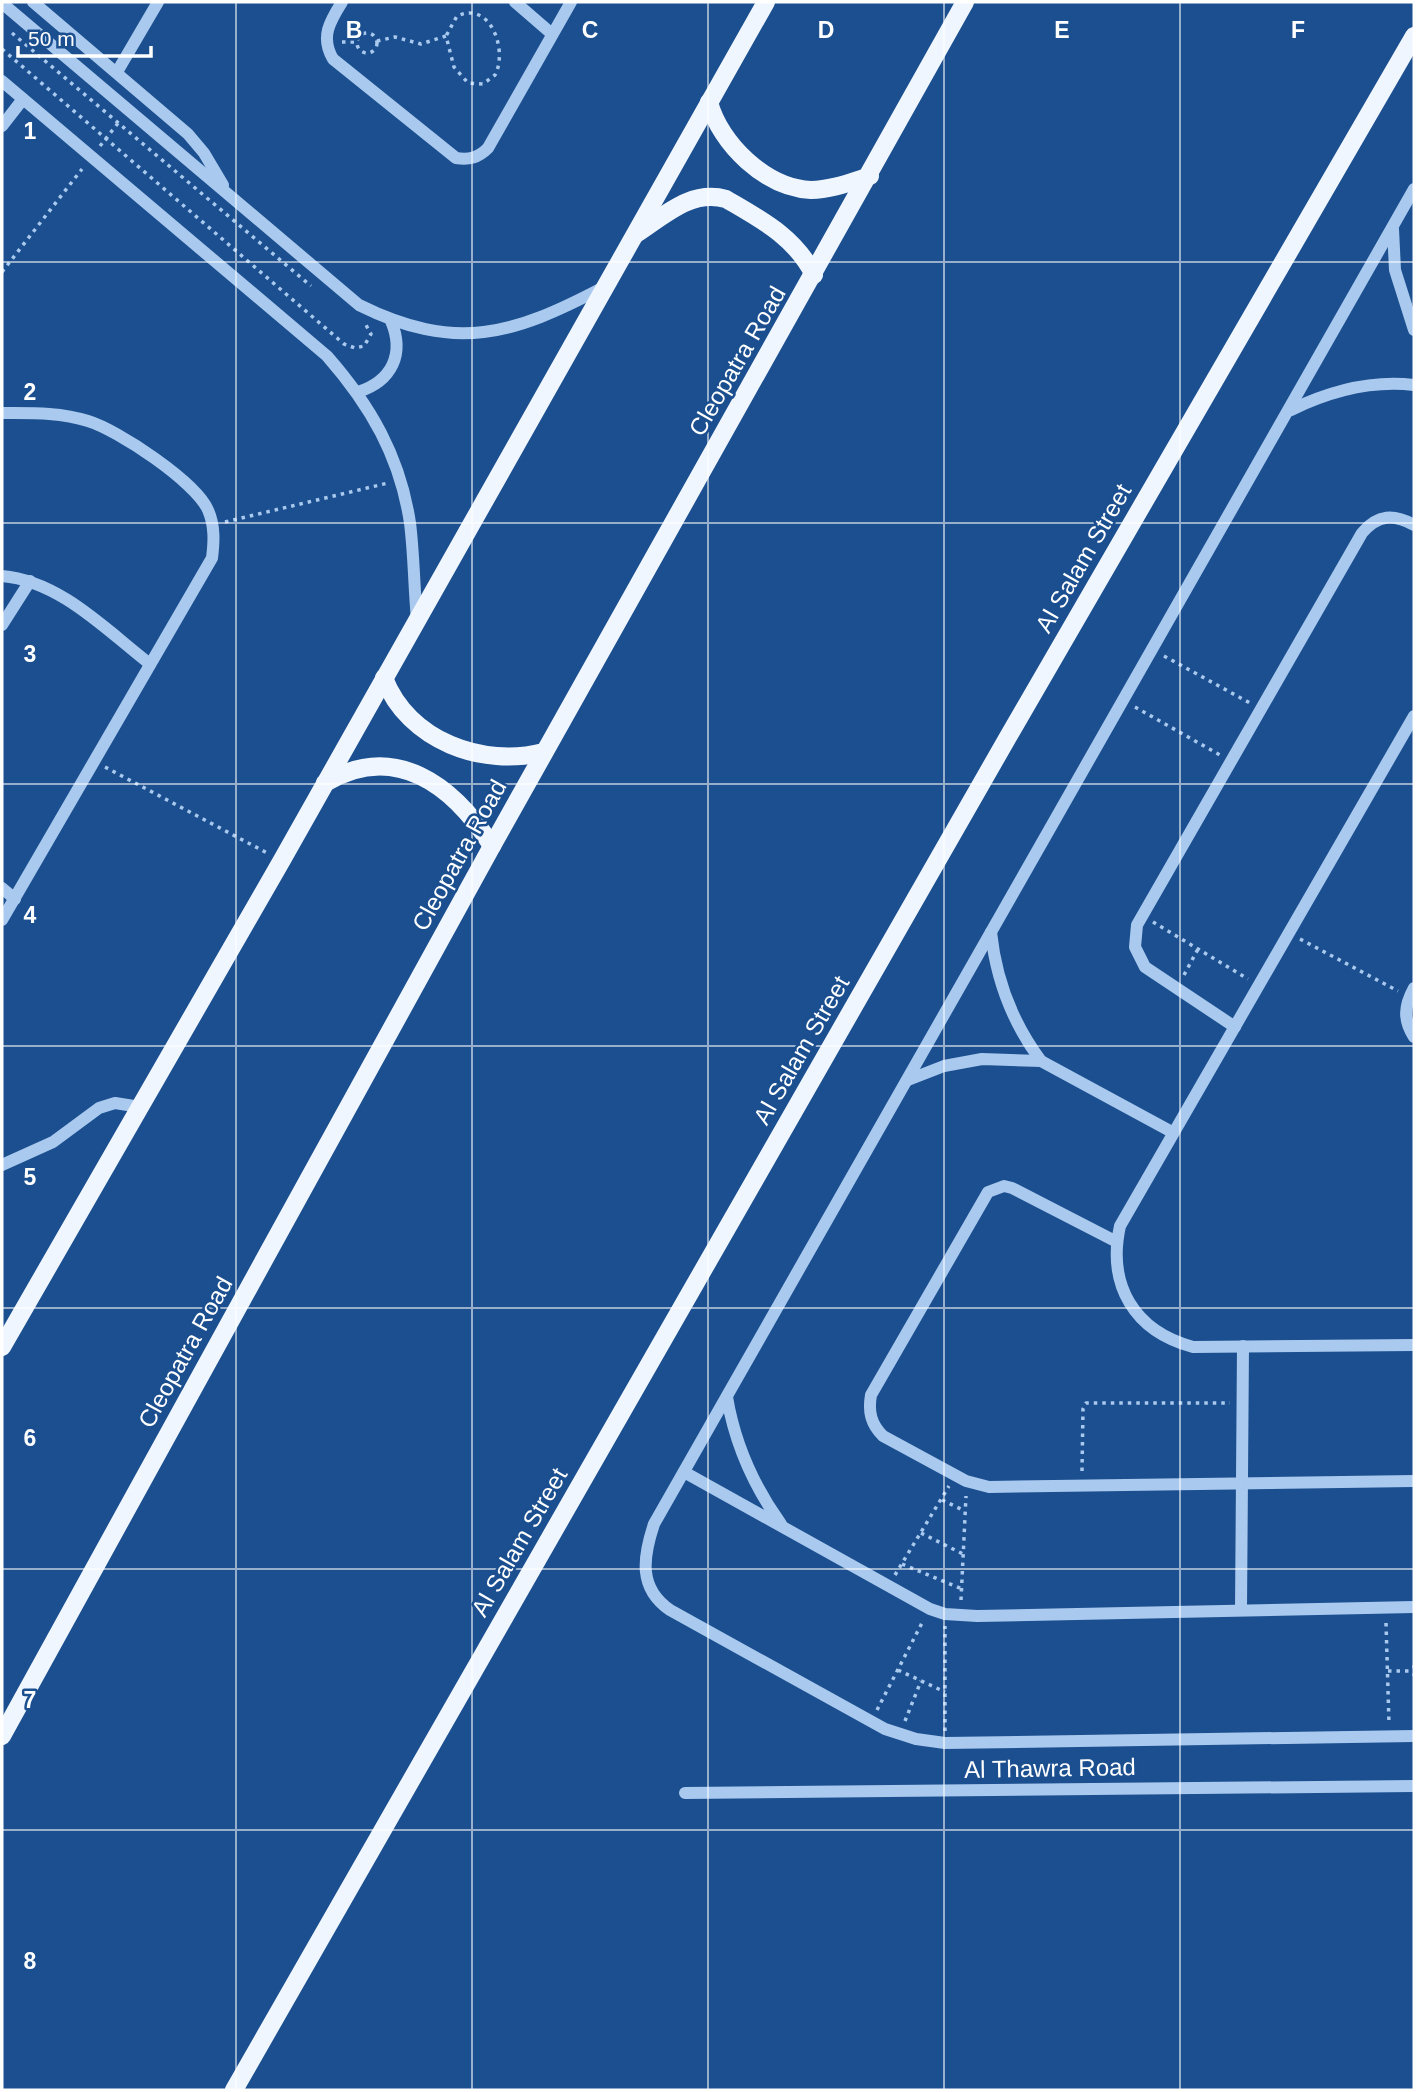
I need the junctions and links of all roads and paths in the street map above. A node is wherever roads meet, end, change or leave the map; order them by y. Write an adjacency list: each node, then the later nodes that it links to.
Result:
1 (33, 2): 15 (street)
2 (158, 2): 15 (street)
3 (342, 2): 10 (street)
4 (516, 2): 10 (street)
5 (571, 2): 10 (street)
6 (965, 2): 24 (main road, Cleopatra Road)
7 (2, 3): 19 (street)
8 (760, 4): 18 (main road)
9 (2, 25): 20 (path)
10 (552, 34)
11 (446, 36): 11 (path); 13 (path)
12 (1414, 36): 114 (main road, Al Salam Street)
13 (377, 41): 13 (path)
14 (2, 49): 22 (path)
15 (117, 72): 26 (street)
16 (2, 81): 17 (street)
17 (23, 99): 21 (street); 23 (street)
18 (709, 102): 24 (main road); 28 (main road)
19 (129, 110): 20 (path); 26 (street)
20 (118, 123): 22 (path); 32 (path)
21 (2, 126)
22 (107, 137): 23 (path); 34 (path)
23 (91, 157): 29 (path); 37 (street)
24 (870, 176): 30 (main road, Cleopatra Road)
25 (1414, 189): 27 (street)
26 (228, 195): 33 (street)
27 (1393, 227): 35 (street); 38 (street)
28 (633, 236): 30 (main road); 31 (main road)
29 (2, 272)
30 (814, 275): 53 (main road, Cleopatra Road)
31 (604, 287): 33 (street); 45 (main road)
32 (315, 289)
33 (391, 321): 37 (street)
34 (361, 322)
35 (1414, 330)
36 (1414, 385): 38 (street)
37 (358, 392): 40 (street)
38 (1291, 410): 47 (street)
39 (2, 413): 41 (street)
40 (401, 480): 41 (path); 45 (street)
41 (213, 525): 48 (street)
42 (1414, 525): 51 (street)
43 (2, 576): 44 (street)
44 (30, 581): 46 (street); 48 (street)
45 (417, 620): 49 (main road)
46 (2, 625)
47 (1153, 650): 50 (street); 51 (path)
48 (150, 664): 54 (street)
49 (384, 678): 53 (main road); 56 (main road)
50 (1124, 701): 55 (path); 63 (street)
51 (1261, 709): 55 (street)
52 (1414, 716): 64 (street)
53 (544, 752): 57 (main road, Cleopatra Road)
54 (94, 761): 58 (path); 60 (street)
55 (1231, 761): 61 (street)
56 (325, 783): 57 (main road); 58 (main road)
57 (492, 846): 108 (main road, Cleopatra Road)
58 (282, 860): 73 (main road)
59 (2, 888): 60 (street)
60 (15, 899): 62 (street)
61 (1142, 915): 65 (path); 67 (street)
62 (2, 920)
63 (991, 932): 71 (street); 72 (street)
64 (1289, 934): 66 (street); 68 (path)
65 (1198, 949): 66 (path); 67 (path)
66 (1259, 986): 69 (street)
67 (1176, 989): 69 (street)
68 (1412, 992): 70 (street)
69 (1235, 1027): 74 (street)
70 (1414, 1037)
71 (1041, 1060): 72 (street); 74 (street)
72 (908, 1080): 80 (street)
73 (140, 1107): 75 (street); 79 (main road)
74 (1172, 1132): 76 (street)
75 (2, 1165)
76 (1116, 1242): 78 (street); 83 (street)
77 (1414, 1345): 78 (street)
78 (1242, 1346): 81 (street)
79 (2, 1347)
80 (727, 1397): 82 (street); 89 (street)
81 (1242, 1403): 85 (street); 86 (path)
82 (684, 1472): 89 (street); 106 (street)
83 (961, 1478): 86 (street); 87 (path); 88 (path)
84 (1414, 1481): 85 (street)
85 (1241, 1484): 86 (street); 98 (street)
86 (1081, 1486)
87 (941, 1499): 88 (path); 90 (path)
88 (965, 1511): 91 (path)
89 (783, 1527): 93 (street)
90 (921, 1533): 91 (path); 92 (path)
91 (963, 1554): 94 (path)
92 (902, 1564): 93 (path); 94 (path)
93 (888, 1586): 97 (street)
94 (962, 1589): 100 (path)
95 (1386, 1607): 96 (street); 98 (street); 102 (path)
96 (1414, 1607)
97 (930, 1609): 99 (street); 101 (path)
98 (1241, 1610): 100 (street)
99 (945, 1614): 100 (street); 105 (path)
100 (961, 1616)
101 (898, 1670): 104 (path); 106 (path)
102 (1388, 1671): 103 (path); 109 (path)
103 (1414, 1671)
104 (921, 1681): 105 (path); 107 (path)
105 (945, 1692): 111 (path)
106 (871, 1721): 107 (street)
107 (899, 1735): 111 (street)
108 (2, 1736)
109 (1389, 1736): 110 (street); 111 (street)
110 (1414, 1736)
111 (945, 1743)
112 (1414, 1786): 113 (street, Al Thawra Road)
113 (685, 1793)
114 (234, 2090)

